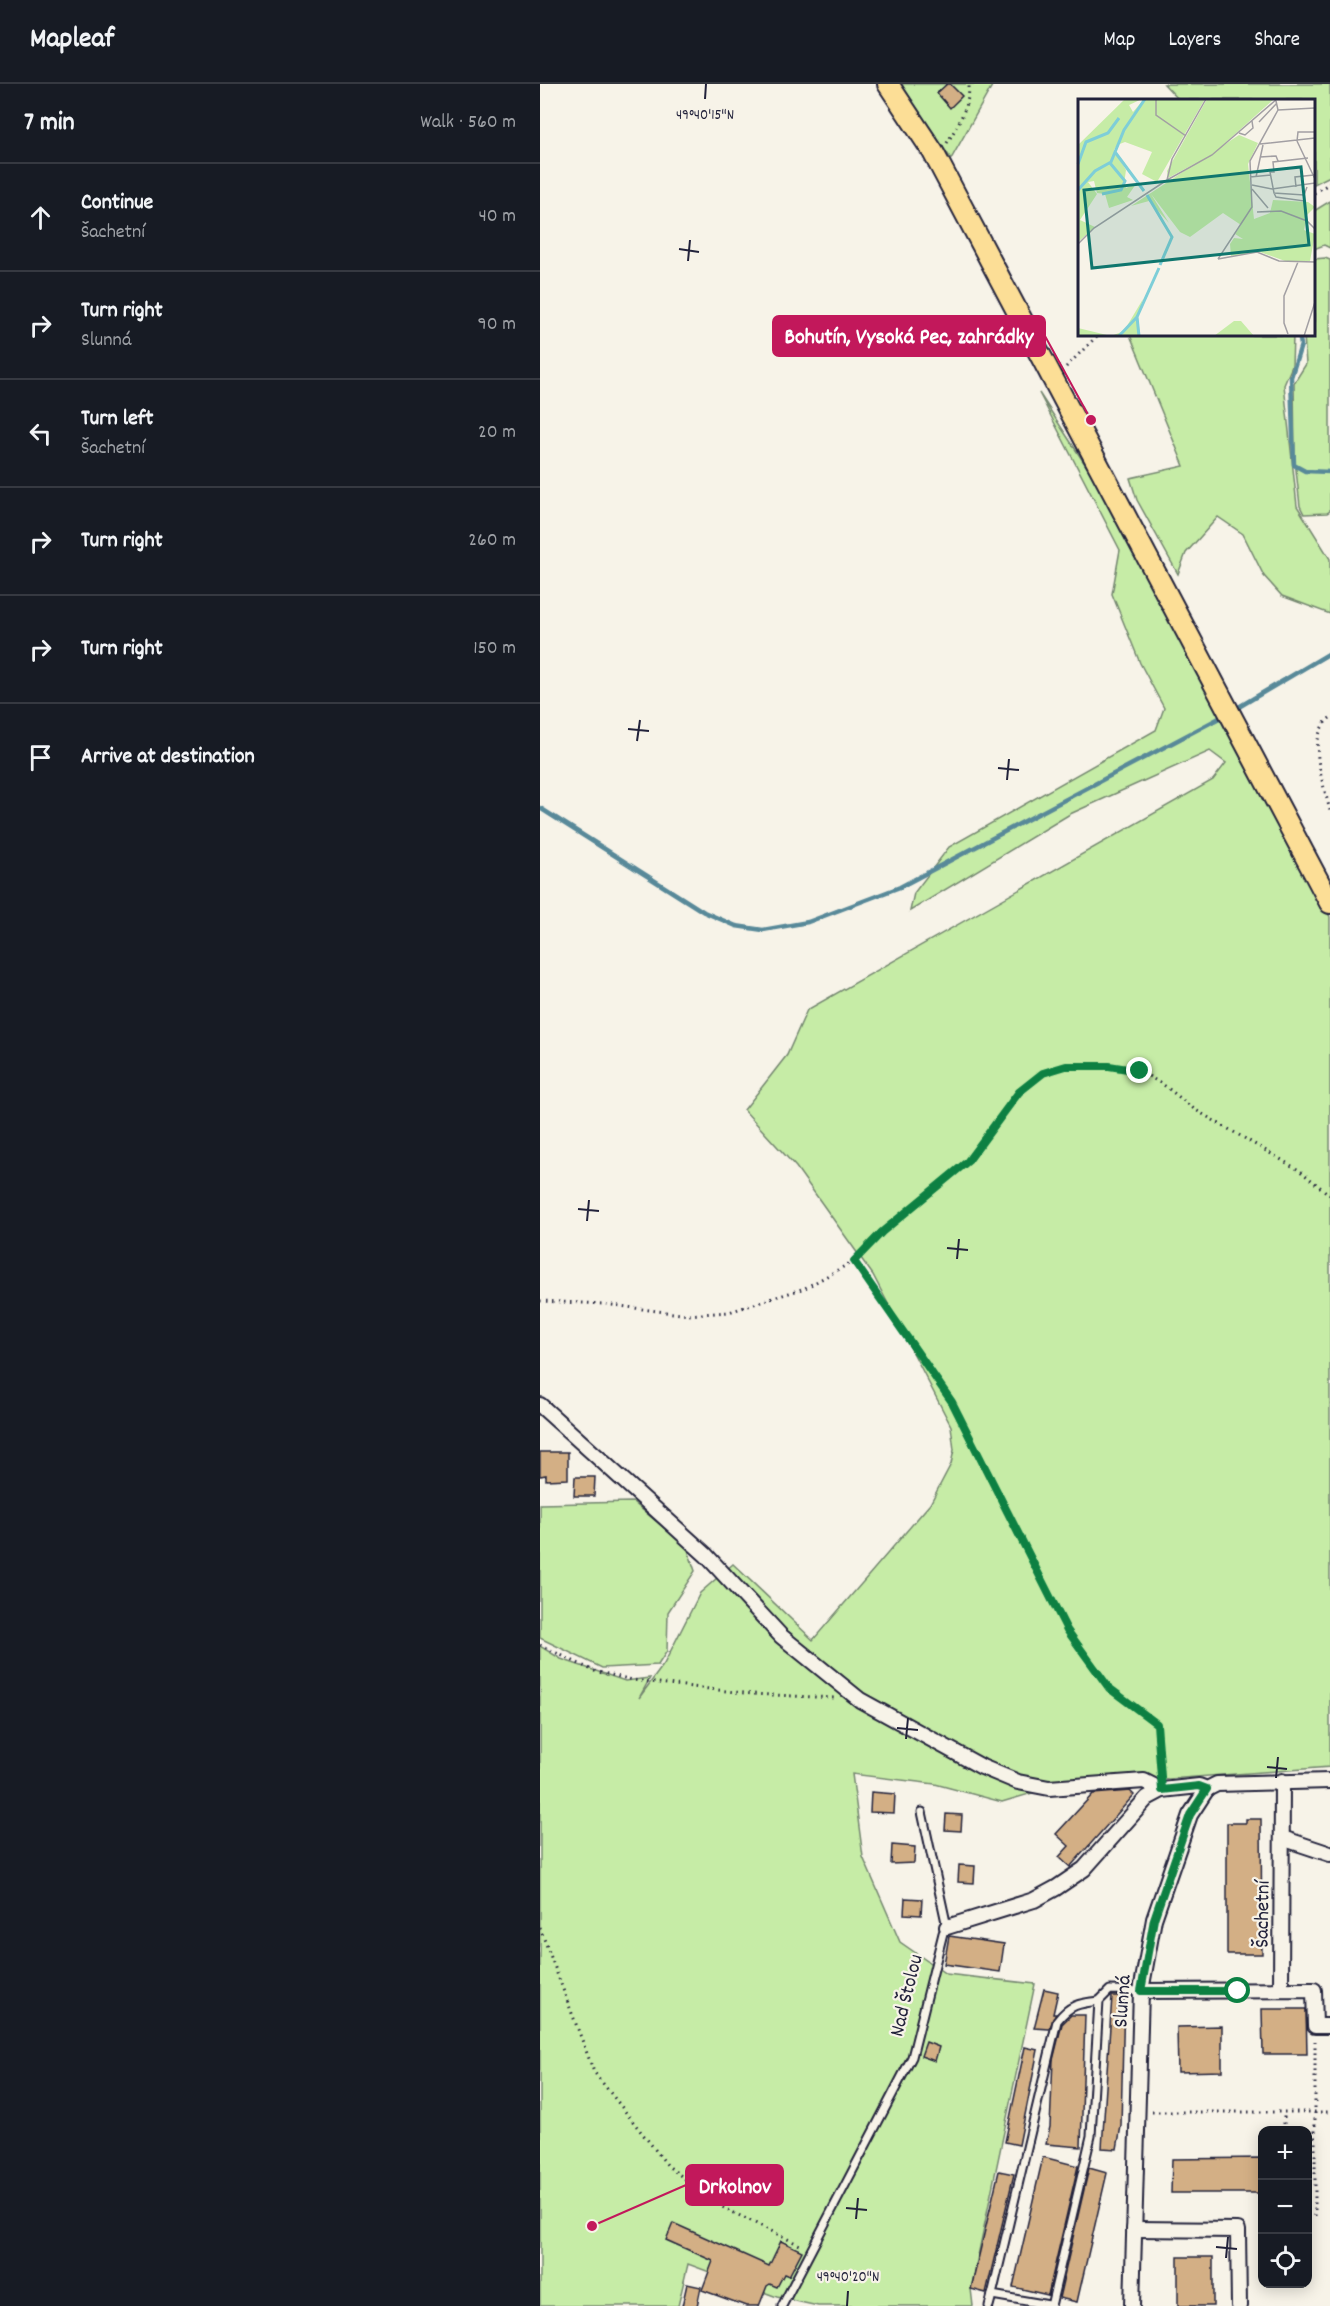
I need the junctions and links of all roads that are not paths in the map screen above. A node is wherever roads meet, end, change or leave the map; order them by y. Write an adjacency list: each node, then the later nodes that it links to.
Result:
1 (888, 84): 2 (main road)
2 (1330, 903)
3 (540, 1405): 7 (street)
4 (1282, 1781): 5 (street); 6 (street); 9 (street, Šachetní)
5 (1330, 1781)
6 (1207, 1789): 7 (street); 13 (street, Slunná)
7 (1162, 1790): 11 (street)
8 (922, 1812): 11 (lane)
9 (1282, 1838): 10 (street); 12 (street, Šachetní)
10 (1330, 1854)
11 (947, 1927): 18 (lane, Nad Štolou)
12 (1281, 1990): 13 (street); 15 (street)
13 (1141, 1991): 14 (lane); 16 (street, Slunná)
14 (1099, 2001): 17 (lane); 20 (lane)
15 (1330, 2026)
16 (1134, 2229): 21 (street, Slunná); 22 (street)
17 (992, 2295): 19 (lane); 20 (lane)
18 (782, 2306)
19 (989, 2306)
20 (1050, 2306)
21 (1132, 2306)
22 (1239, 2306)

